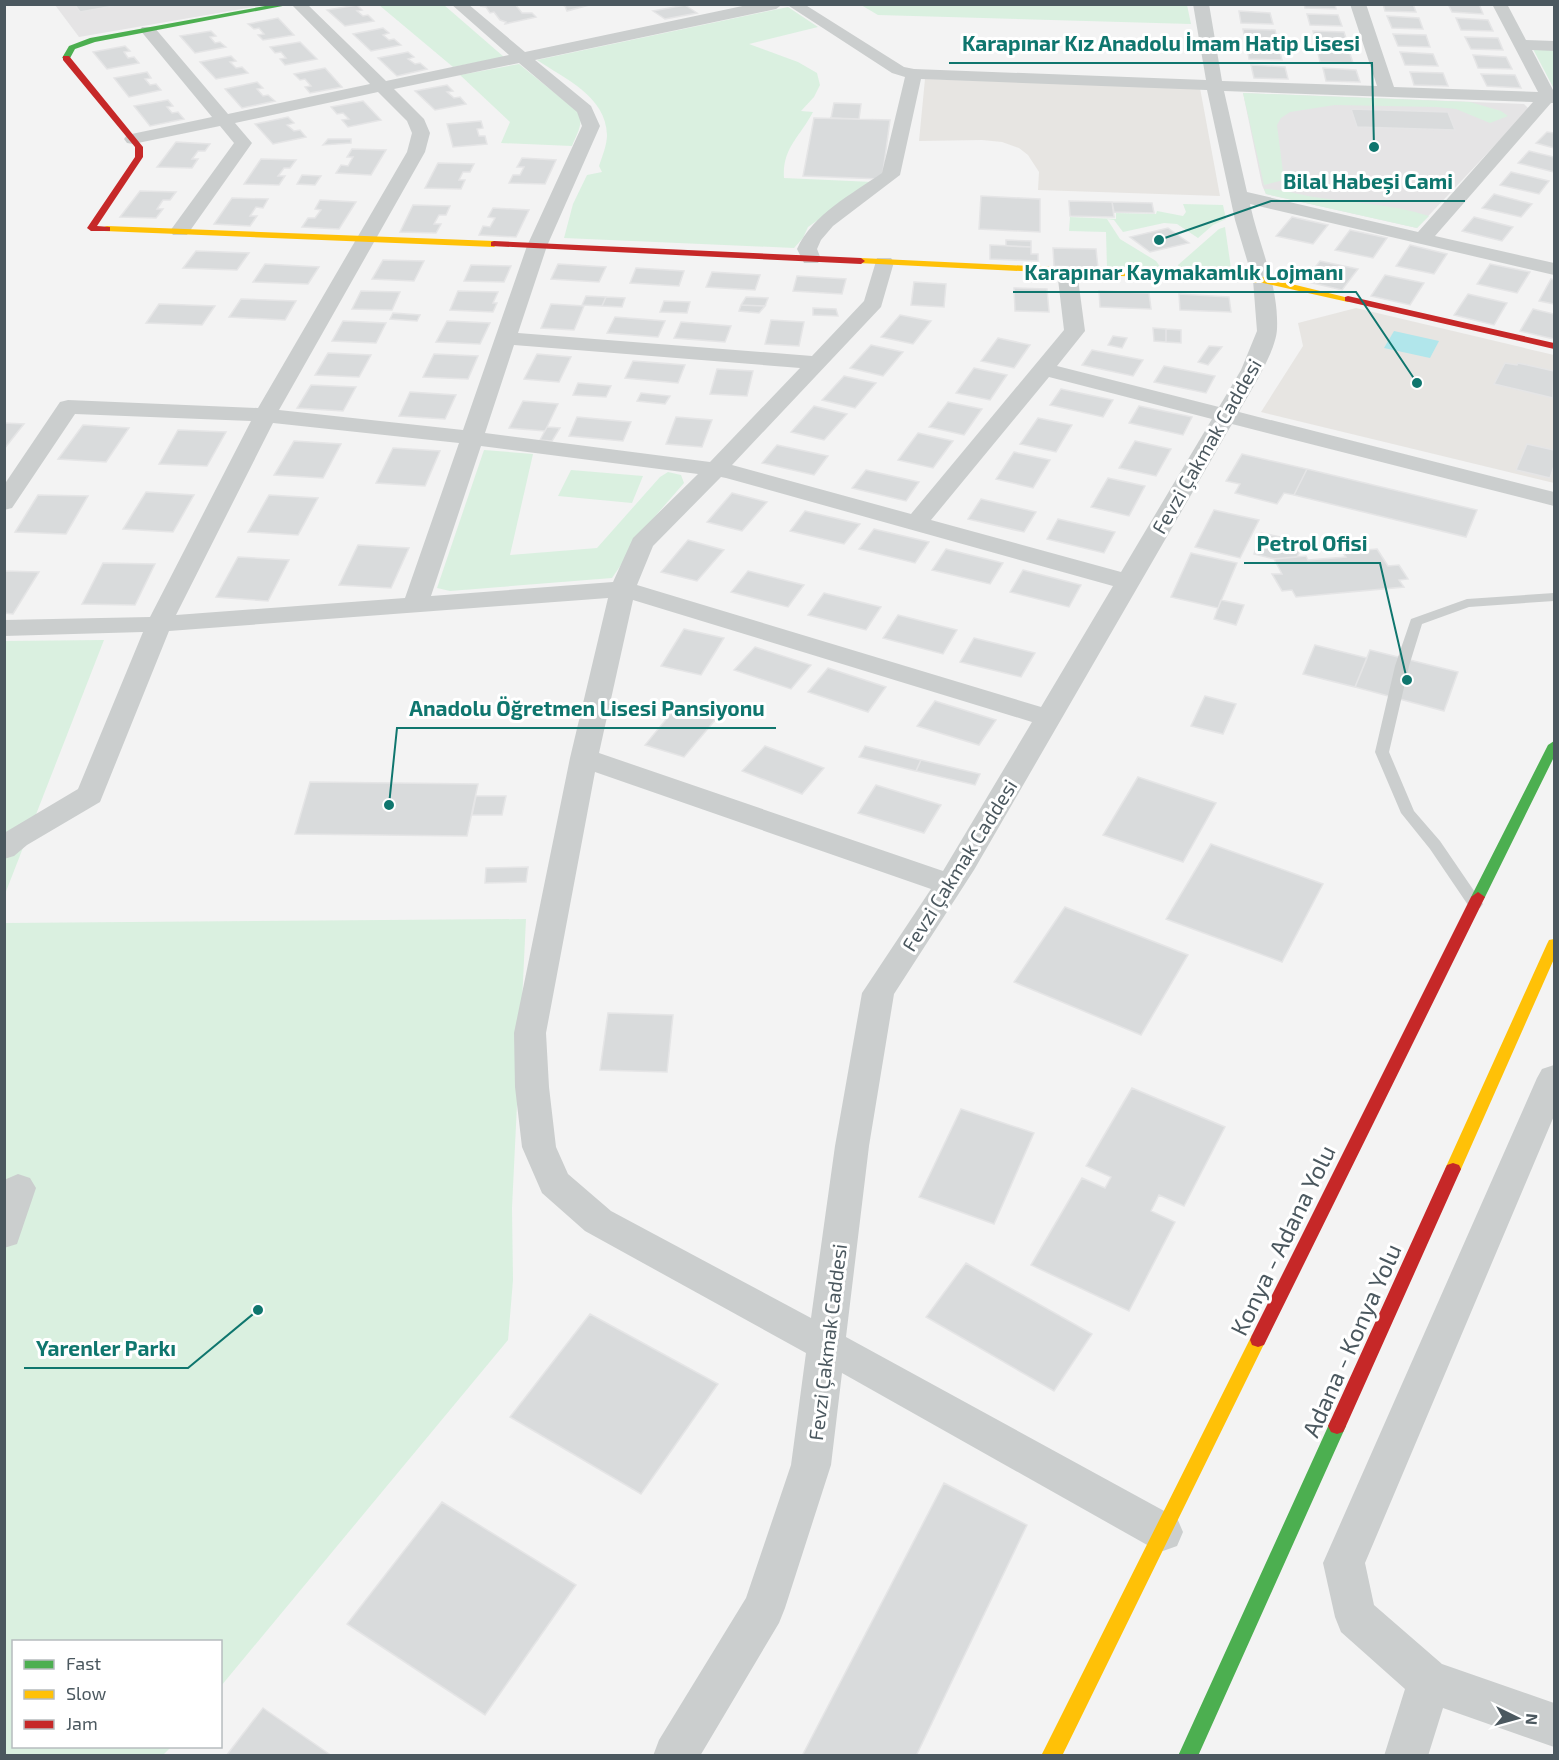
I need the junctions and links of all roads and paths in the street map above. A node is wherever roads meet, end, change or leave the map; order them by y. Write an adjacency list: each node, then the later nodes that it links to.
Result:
1 (290, 4): 9 (main road)
2 (298, 4): 14 (street)
3 (458, 4): 12 (street)
4 (776, 4): 12 (street)
5 (794, 4): 13 (street)
6 (1201, 4): 15 (street, Fevzi Çakmak Caddesi)
7 (1358, 4): 16 (street)
8 (1499, 4): 10 (street)
9 (148, 30): 18 (street); 19 (main road)
10 (1522, 45): 11 (street); 17 (street)
11 (1554, 46)
12 (522, 58): 14 (street); 24 (street)
13 (914, 74): 15 (street); 25 (street)
14 (384, 86): 18 (street); 23 (street)
15 (1215, 86): 16 (street); 20 (street, Fevzi Çakmak Caddesi)
16 (1387, 91): 17 (street)
17 (1551, 97): 22 (street)
18 (224, 120): 19 (street); 21 (street)
19 (134, 139): 21 (main road)
20 (1239, 196): 22 (street); 29 (street, Fevzi Çakmak Caddesi)
21 (180, 231): 23 (main road)
22 (1422, 238): 27 (street)
23 (367, 239): 24 (main road); 34 (street)
24 (537, 246): 25 (main road); 30 (street)
25 (811, 259): 26 (main road)
26 (884, 262): 28 (main road); 32 (street)
27 (1554, 269)
28 (1067, 272): 29 (main road); 33 (street)
29 (1263, 280): 31 (main road); 35 (street, Fevzi Çakmak Caddesi)
30 (506, 338): 32 (street); 36 (street)
31 (1554, 346)
32 (818, 363): 37 (street)
33 (1044, 369): 35 (street); 40 (street)
34 (265, 415): 36 (street); 39 (street); 45 (street)
35 (1225, 417): 38 (street); 41 (street, Fevzi Çakmak Caddesi)
36 (472, 438): 37 (street); 44 (street)
37 (716, 470): 40 (street); 42 (street)
38 (1554, 499)
39 (4, 503)
40 (916, 523): 41 (street)
41 (1128, 582): 47 (street, Fevzi Çakmak Caddesi)
42 (622, 589): 44 (street); 47 (street); 49 (street)
43 (1554, 597): 52 (lane)
44 (416, 604): 45 (street)
45 (159, 624): 46 (street); 50 (street)
46 (4, 627)
47 (1048, 717): 51 (street, Fevzi Çakmak Caddesi)
48 (1554, 745): 52 (main road, Konya - Adana Yolu)
49 (584, 758): 51 (street); 57 (street)
50 (4, 849)
51 (949, 884): 57 (street, Fevzi Çakmak Caddesi)
52 (1475, 904): 58 (main road, Konya - Adana Yolu)
53 (1554, 944): 63 (main road, Adana - Konya Yolu)
54 (1554, 1078): 59 (street)
55 (18, 1188): 56 (street)
56 (4, 1233)
57 (826, 1345): 58 (street); 61 (street, Fevzi Çakmak Caddesi)
58 (1163, 1532): 62 (main road, Konya - Adana Yolu)
59 (1429, 1681): 60 (street); 64 (street)
60 (1554, 1725)
61 (675, 1755)
62 (1051, 1755)
63 (1188, 1755)
64 (1406, 1755)

